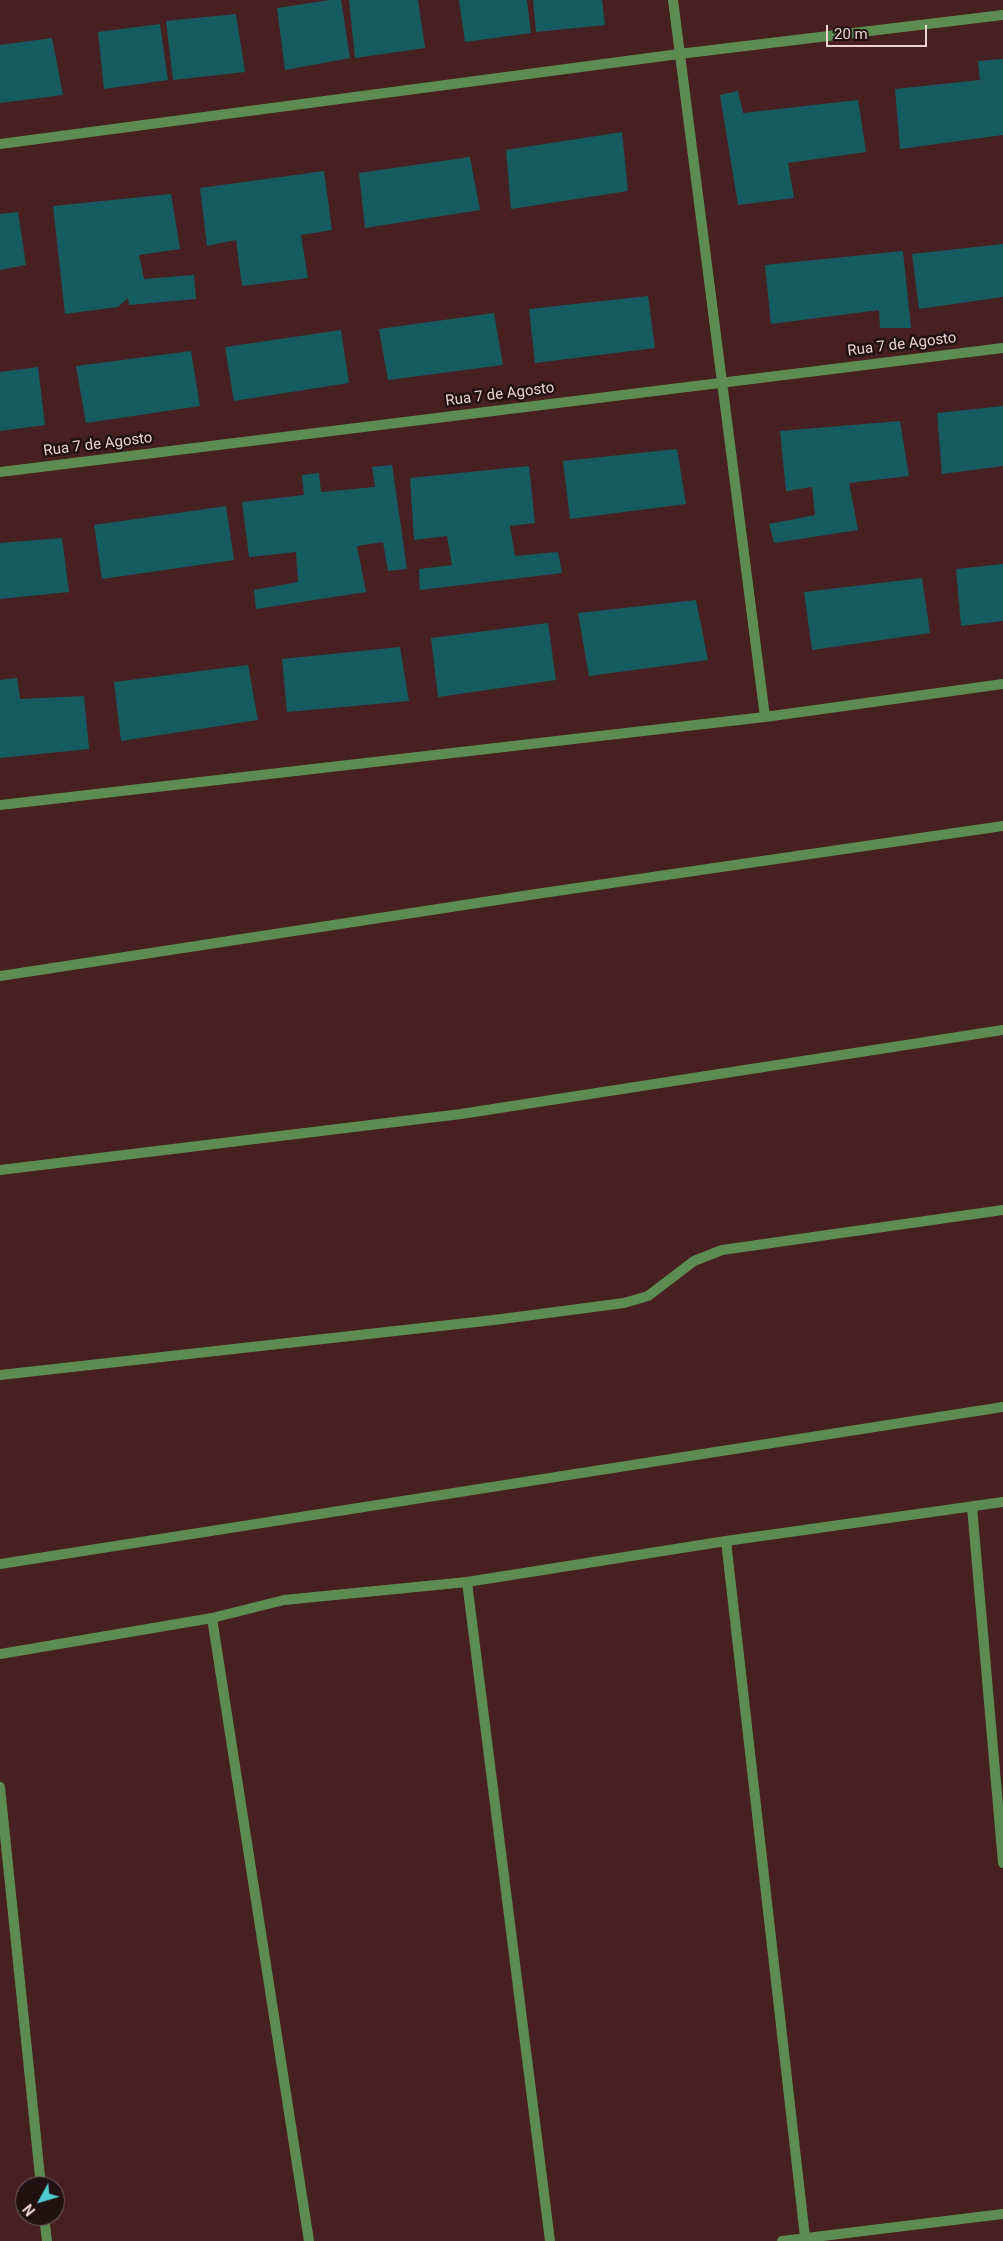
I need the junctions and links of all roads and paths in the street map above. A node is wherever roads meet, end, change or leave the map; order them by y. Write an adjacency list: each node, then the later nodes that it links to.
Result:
1 (673, 0): 3 (street)
2 (1003, 15): 3 (street)
3 (679, 54): 4 (street); 6 (street)
4 (0, 144)
5 (1003, 348): 6 (street, Rua 7 de Agosto)
6 (721, 382): 7 (street, Rua 7 de Agosto); 9 (street)
7 (0, 472)
8 (1003, 684): 9 (street)
9 (765, 717): 10 (street)
10 (0, 805)
11 (1003, 826): 12 (street)
12 (0, 976)
13 (1003, 1030): 14 (street)
14 (0, 1170)
15 (1003, 1210): 16 (street)
16 (0, 1375)
17 (1003, 1407): 21 (street)
18 (1003, 1502): 19 (street)
19 (972, 1507): 20 (street); 26 (street)
20 (726, 1541): 22 (street); 30 (street)
21 (0, 1564)
22 (467, 1582): 23 (street); 33 (street)
23 (212, 1618): 24 (street); 32 (street)
24 (0, 1654)
25 (0, 1787): 27 (street)
26 (1003, 1863)
27 (40, 2176)
28 (1003, 2214): 30 (street)
29 (45, 2226): 31 (street)
30 (805, 2237): 34 (street)
31 (47, 2241)
32 (309, 2241)
33 (550, 2241)
34 (782, 2241)

